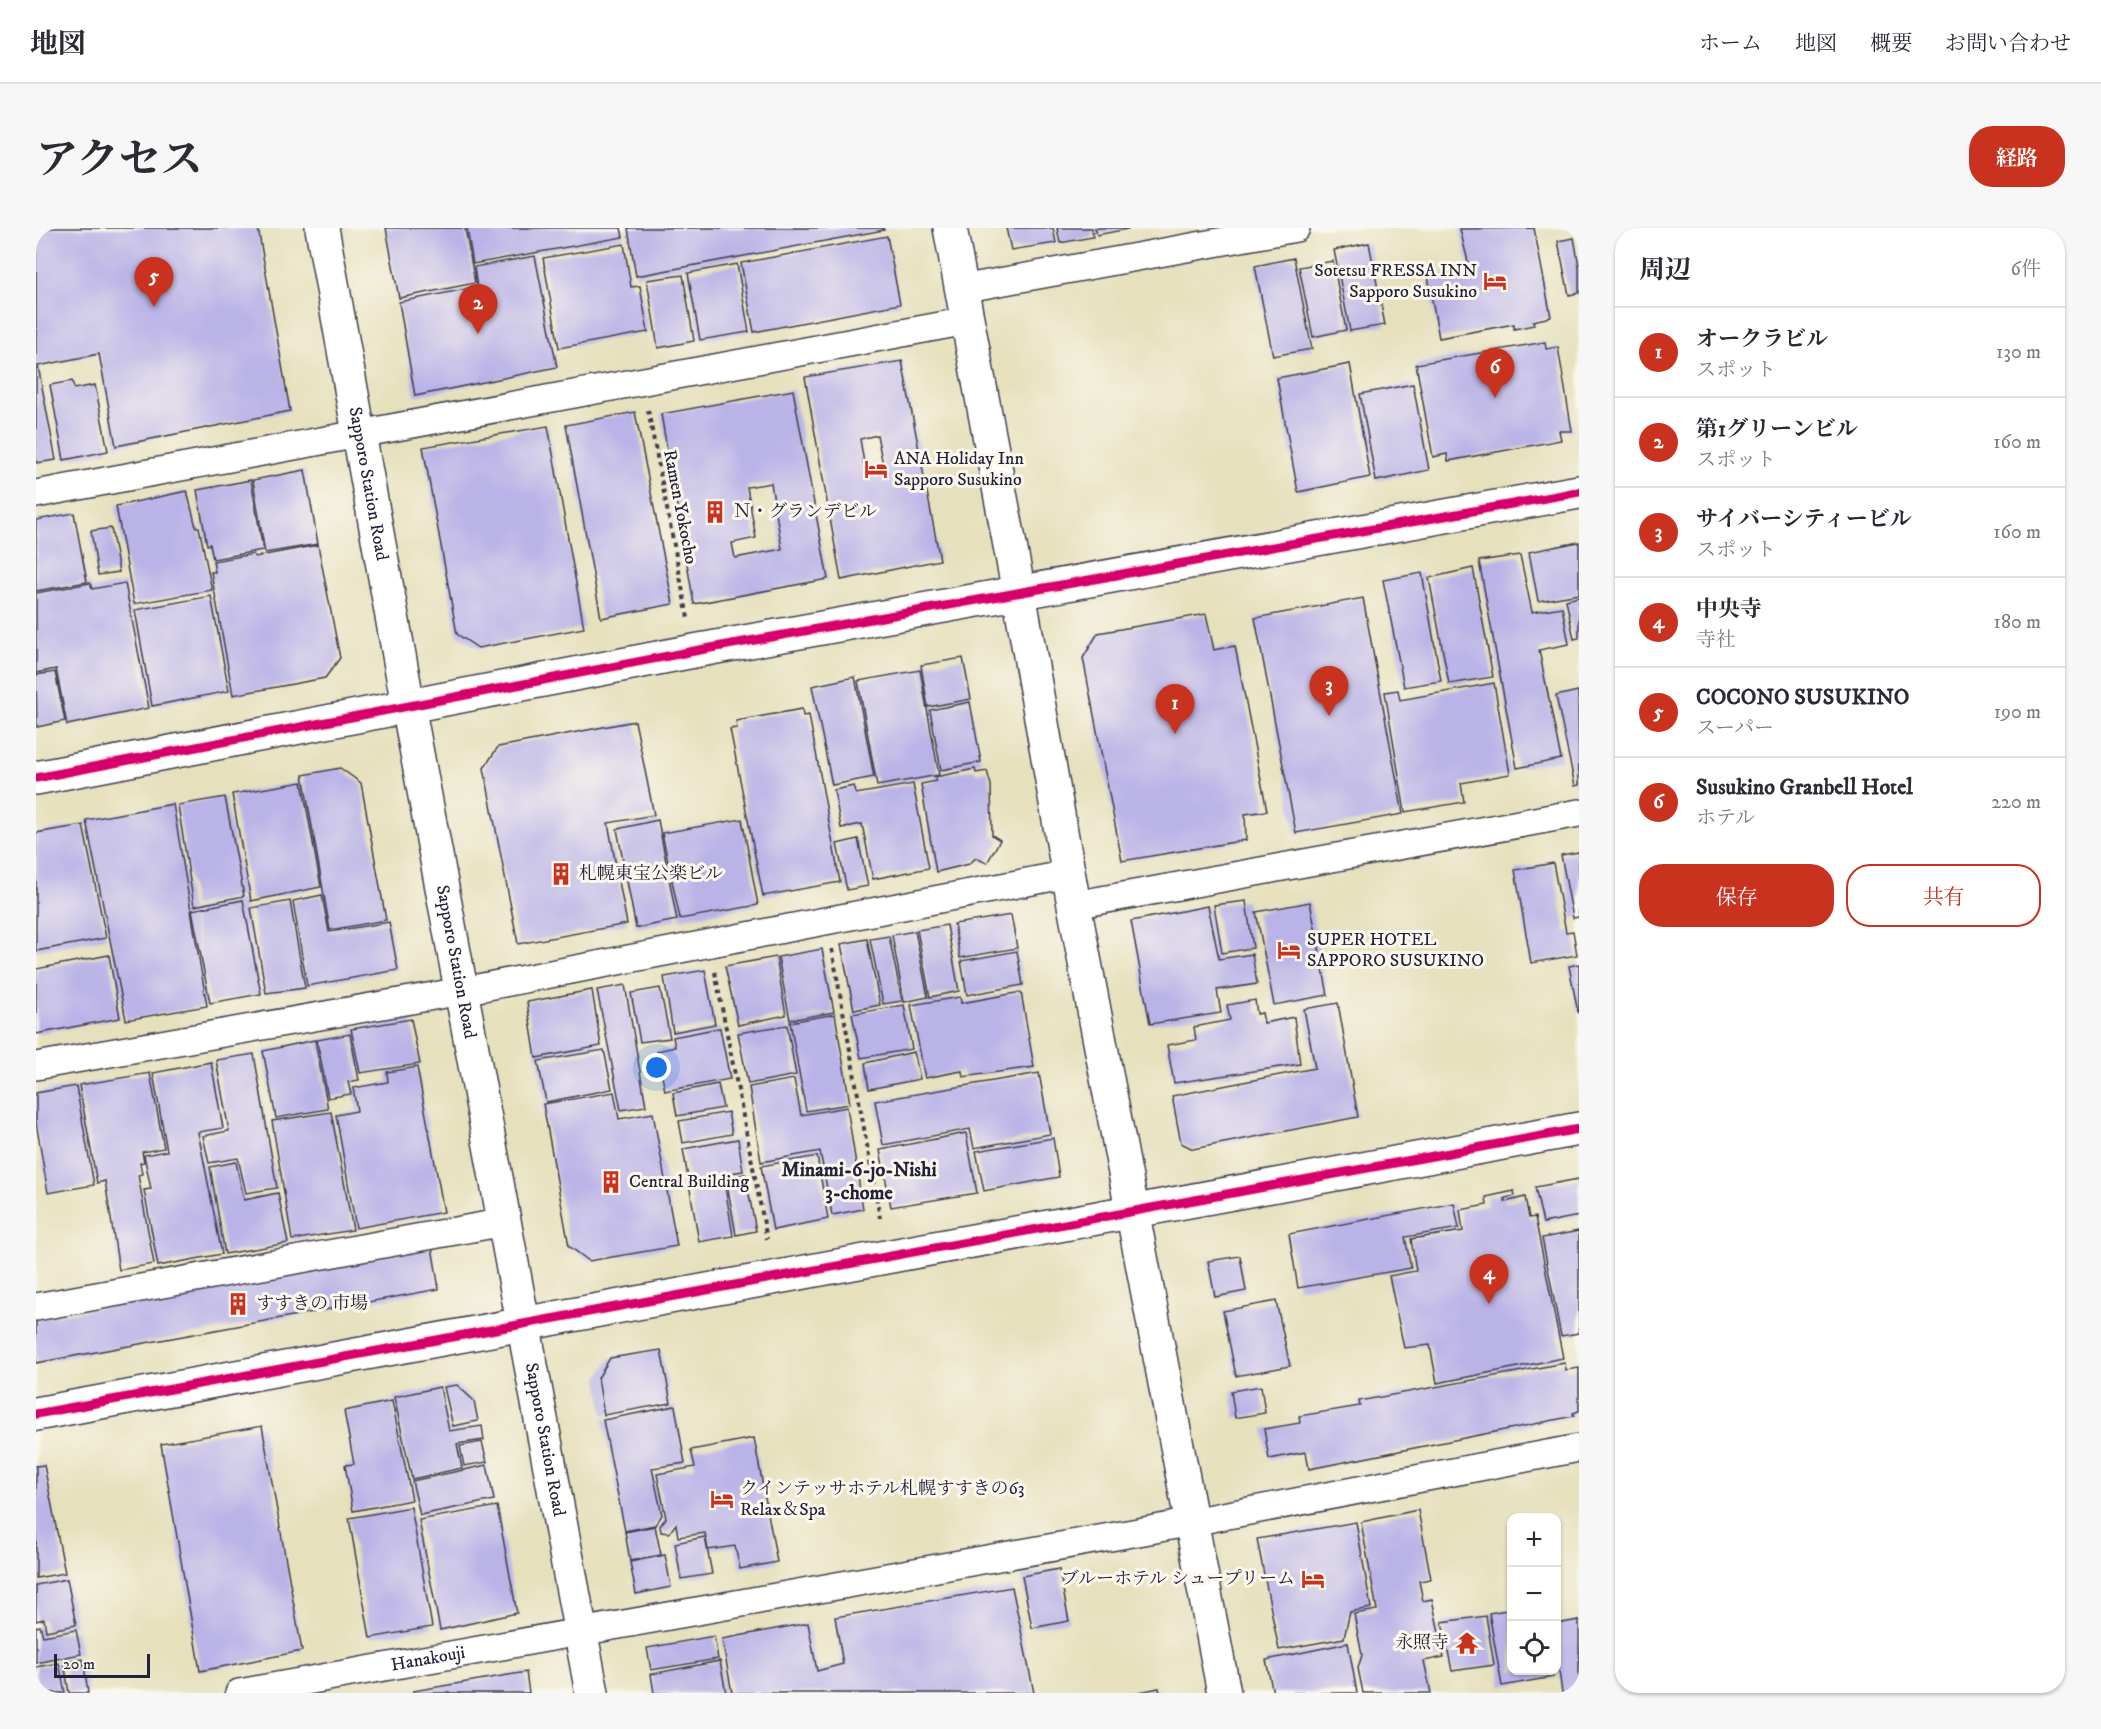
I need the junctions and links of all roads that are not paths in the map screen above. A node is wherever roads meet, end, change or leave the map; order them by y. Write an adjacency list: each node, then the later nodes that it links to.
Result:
1 (322, 228): 5 (street, Sapporo Station Road)
2 (950, 228): 4 (street)
3 (1296, 228): 4 (street)
4 (964, 305): 5 (street); 8 (street)
5 (359, 433): 7 (street); 9 (street, Sapporo Station Road)
6 (1579, 492): 8 (street)
7 (36, 494)
8 (1019, 593): 9 (street); 12 (street)
9 (408, 705): 10 (street); 13 (street, Sapporo Station Road)
10 (36, 778)
11 (1579, 813): 12 (street)
12 (1072, 890): 13 (street); 16 (street)
13 (462, 991): 14 (street); 17 (street, Sapporo Station Road)
14 (36, 1066)
15 (1579, 1129): 16 (street)
16 (1134, 1212): 19 (street); 22 (street)
17 (505, 1222): 18 (street); 19 (street, Sapporo Station Road)
18 (36, 1307)
19 (524, 1323): 20 (street); 23 (street, Sapporo Station Road)
20 (36, 1414)
21 (1579, 1448): 22 (street, Hanakouji)
22 (1192, 1522): 23 (street, Hanakouji); 26 (street)
23 (581, 1631): 24 (street, Hanakouji); 25 (street, Sapporo Station Road)
24 (239, 1693)
25 (592, 1693)
26 (1224, 1693)

